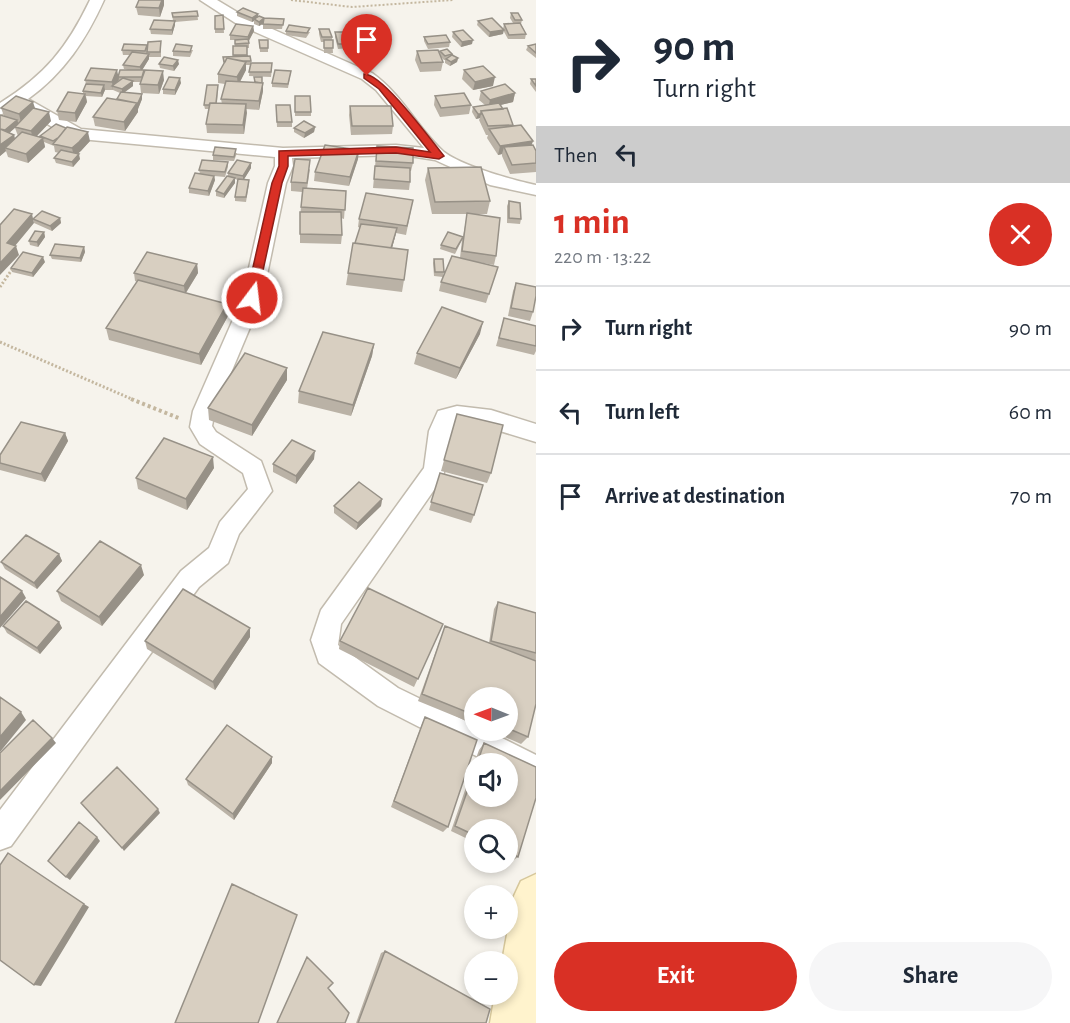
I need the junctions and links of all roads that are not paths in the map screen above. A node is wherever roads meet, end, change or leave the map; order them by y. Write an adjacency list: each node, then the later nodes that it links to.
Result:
1 (97, 0): 3 (street)
2 (207, 0): 6 (street)
3 (19, 99): 4 (street); 5 (street)
4 (0, 110)
5 (283, 153): 6 (street); 10 (street)
6 (439, 156): 7 (street)
7 (536, 190)
8 (536, 433): 9 (street)
9 (536, 770)
10 (0, 835)
11 (536, 896): 12 (main road)
12 (513, 1023)

